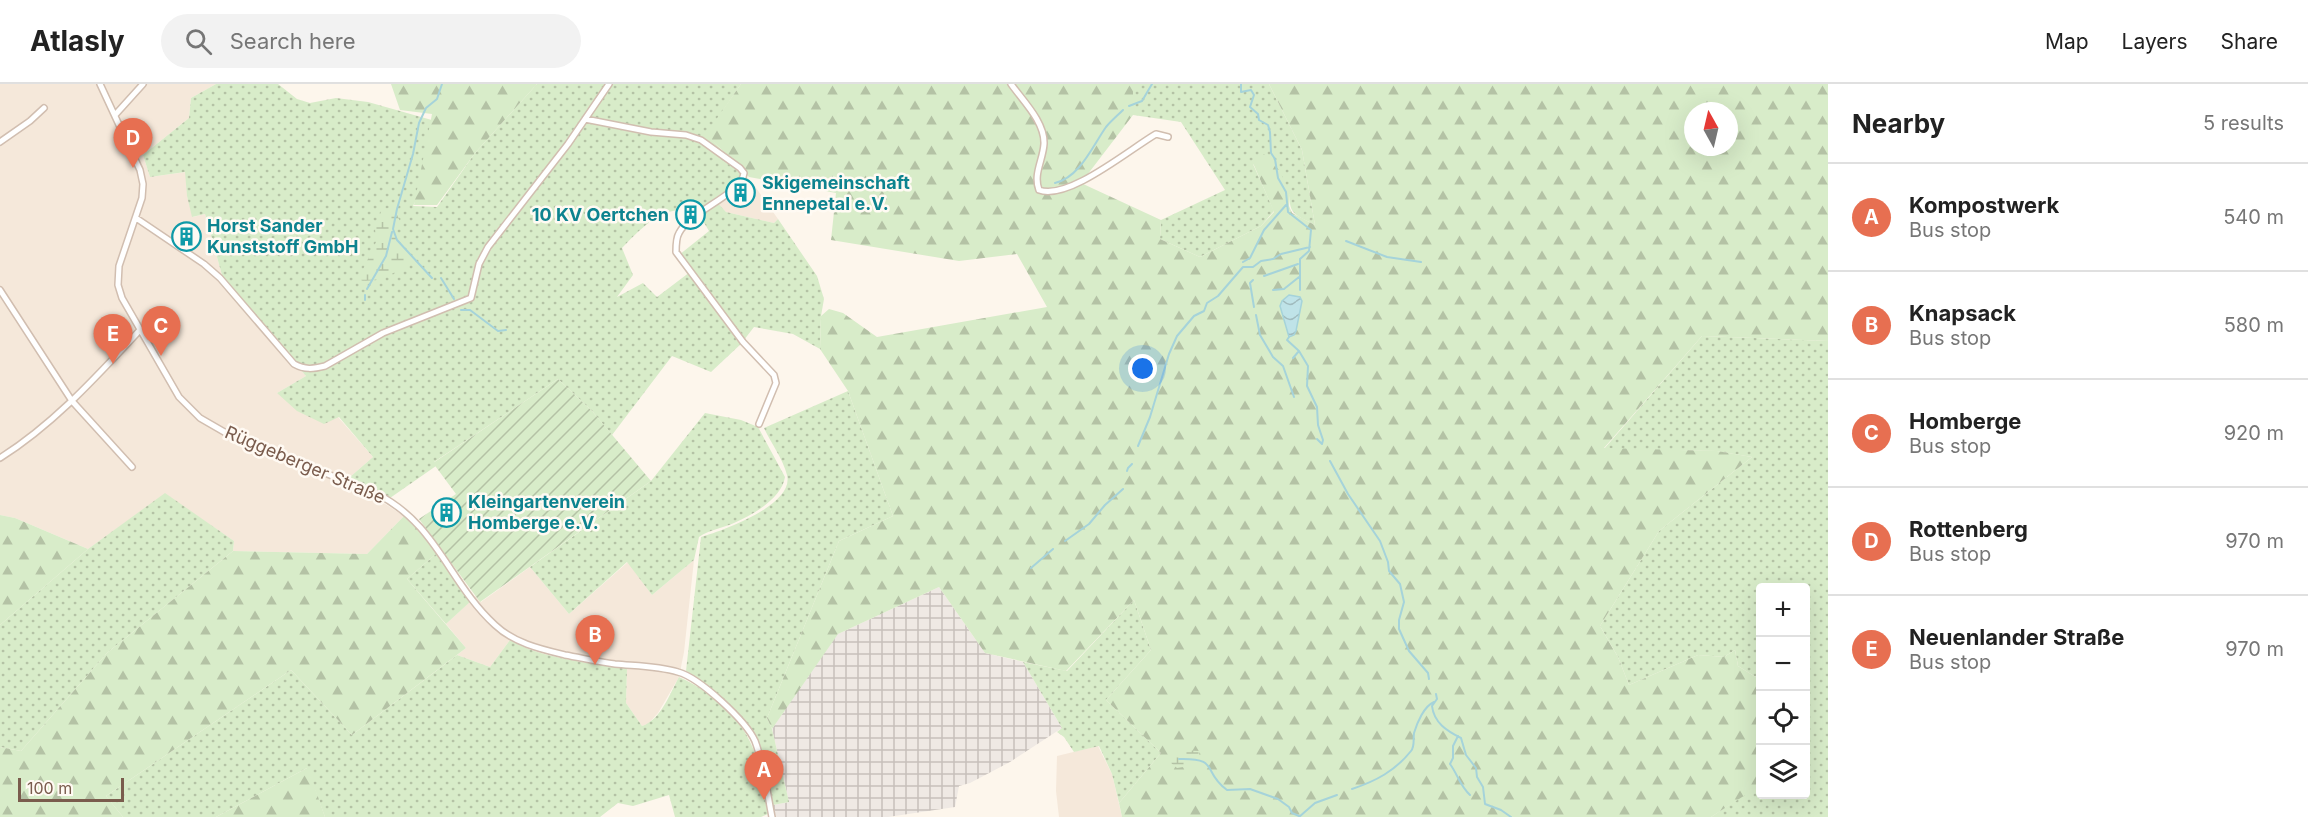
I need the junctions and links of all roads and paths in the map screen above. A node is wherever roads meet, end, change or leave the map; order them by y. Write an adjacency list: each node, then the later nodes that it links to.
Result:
1 (100, 84): 6 (street, Rüggeberger Straße)
2 (143, 84): 6 (street)
3 (609, 84): 7 (street)
4 (1011, 84): 8 (street)
5 (44, 108): 9 (street)
6 (115, 115): 10 (street, Rüggeberger Straße)
7 (585, 119): 10 (street); 14 (street)
8 (1168, 137)
9 (0, 142)
10 (136, 218): 12 (street, Rüggeberger Straße)
11 (0, 290): 13 (street)
12 (140, 330): 13 (street); 17 (street, Rüggeberger Straße)
13 (72, 401): 15 (street); 16 (street)
14 (759, 424)
15 (0, 458)
16 (132, 467)
17 (772, 817)

